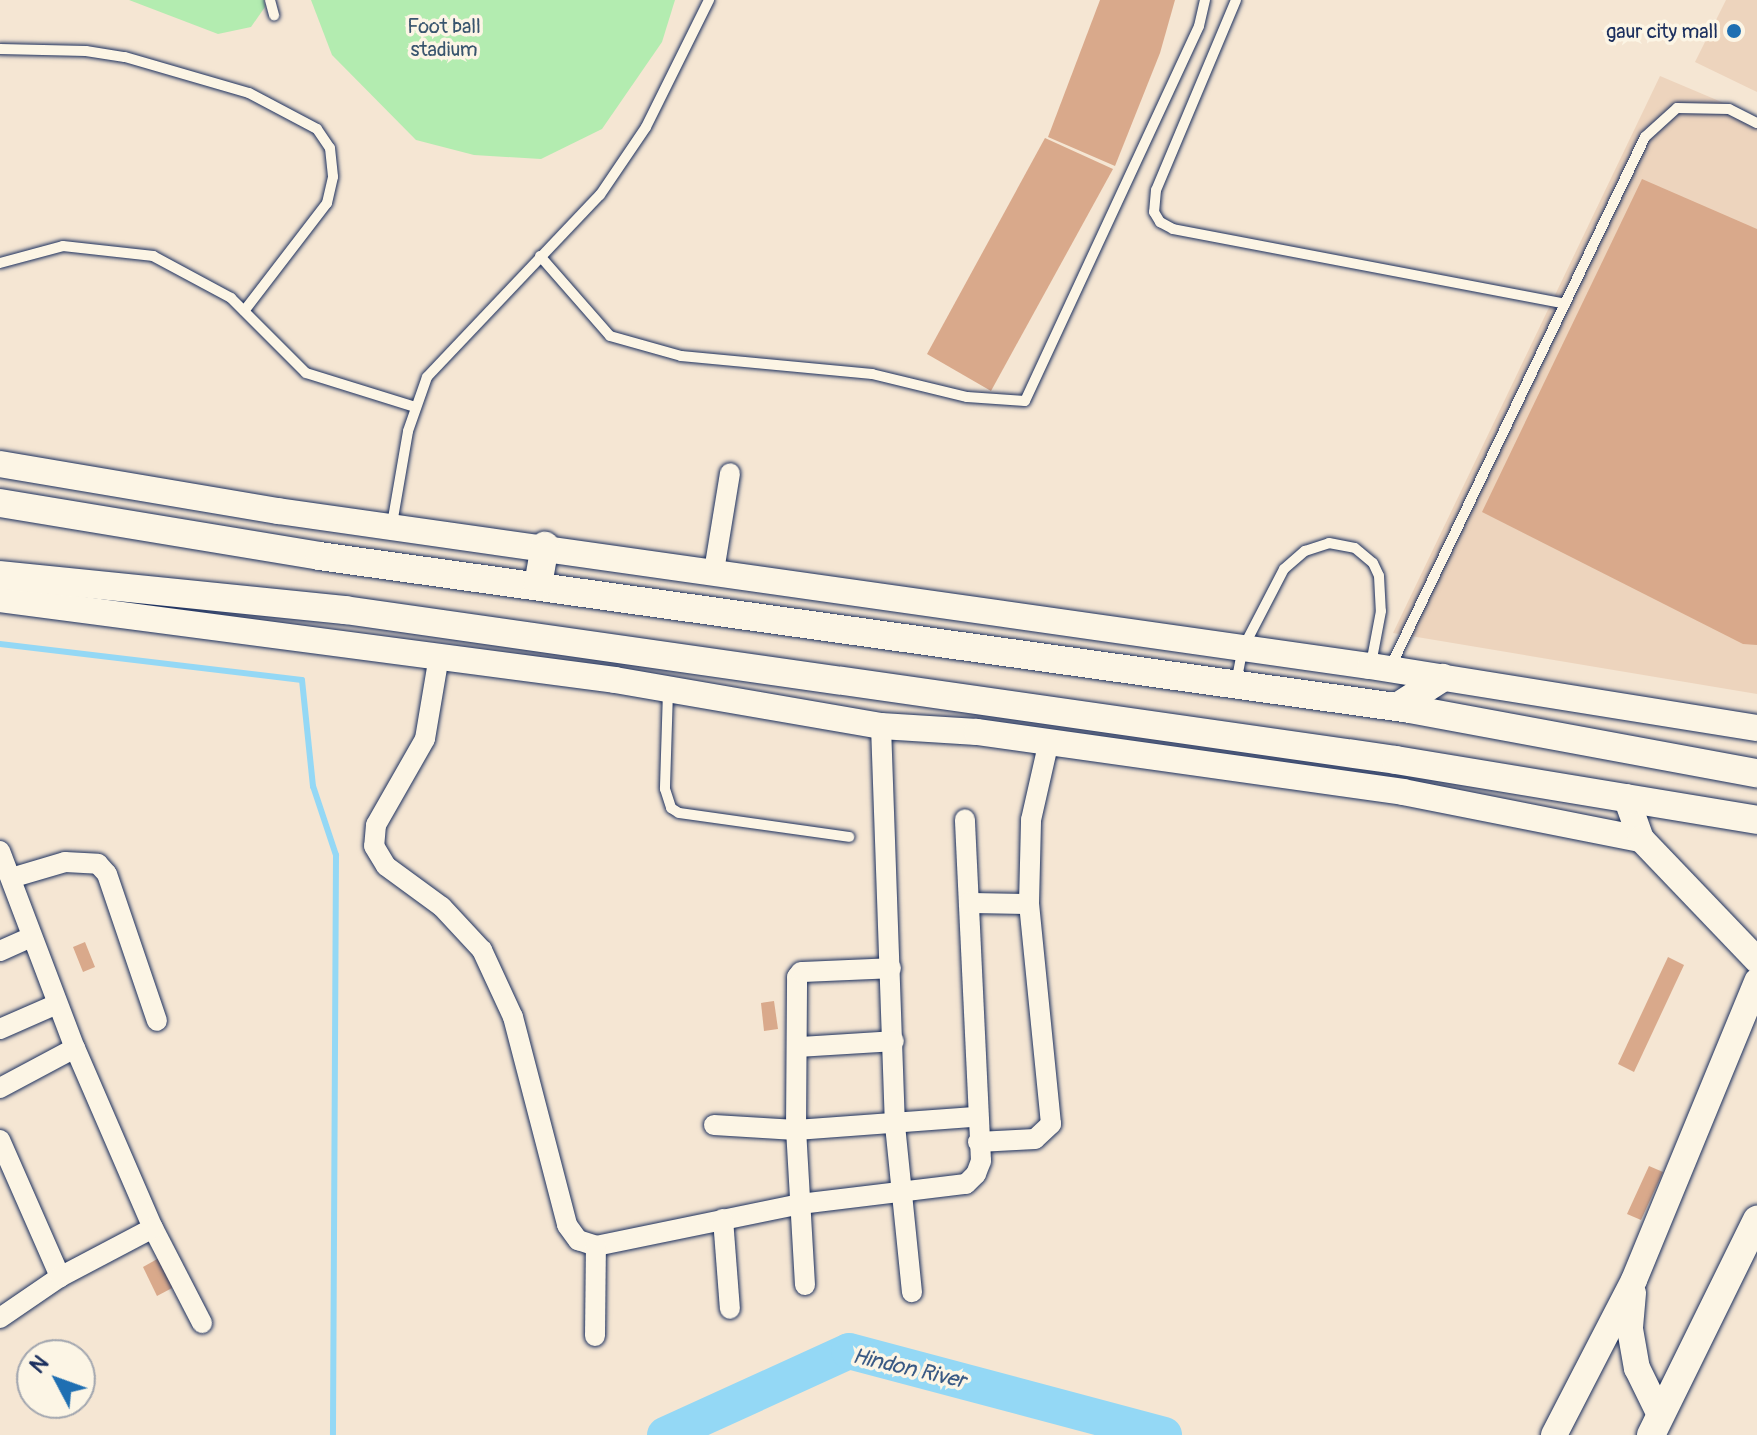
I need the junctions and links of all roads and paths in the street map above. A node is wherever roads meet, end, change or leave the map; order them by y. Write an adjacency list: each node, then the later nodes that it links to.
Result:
1 (270, 0): 5 (lane)
2 (709, 0): 8 (lane)
3 (1205, 0): 8 (lane)
4 (1236, 0): 10 (lane)
5 (274, 15)
6 (0, 49): 11 (lane)
7 (1757, 123): 10 (lane)
8 (540, 256): 12 (lane)
9 (0, 263): 11 (lane)
10 (1565, 304): 24 (lane)
11 (244, 311): 12 (lane)
12 (415, 407): 16 (lane)
13 (0, 464): 16 (street)
14 (730, 473): 18 (street)
15 (0, 503): 20 (main road)
16 (392, 524): 17 (street)
17 (545, 546): 18 (street); 20 (main road)
18 (714, 571): 22 (street)
19 (0, 575): 33 (main road)
20 (538, 585): 26 (main road)
21 (0, 599): 23 (street)
22 (1243, 648): 24 (street); 24 (lane); 26 (lane)
23 (439, 656): 27 (street); 64 (street)
24 (1380, 668): 25 (street)
25 (1442, 678): 28 (main road); 30 (street)
26 (1236, 684): 28 (main road)
27 (668, 689): 29 (street); 36 (lane)
28 (1397, 707): 32 (main road)
29 (881, 726): 31 (street); 44 (street)
30 (1757, 728)
31 (1049, 741): 37 (street); 40 (street)
32 (1757, 773)
33 (1626, 797): 35 (main road); 37 (street)
34 (965, 819): 39 (street)
35 (1757, 820)
36 (849, 837)
37 (1641, 839): 43 (street)
38 (5, 868): 41 (street); 47 (street)
39 (969, 903): 40 (street); 53 (street)
40 (1029, 904): 58 (street)
41 (31, 937): 42 (street); 46 (street)
42 (0, 951)
43 (1757, 960)
44 (891, 968): 49 (street); 50 (street)
45 (1757, 981): 66 (street)
46 (57, 1004): 48 (street); 51 (street)
47 (157, 1021)
48 (0, 1029)
49 (894, 1041): 50 (street); 55 (street)
50 (799, 1047): 56 (street)
51 (75, 1048): 52 (street); 63 (street)
52 (0, 1088)
53 (975, 1117): 55 (street); 58 (street)
54 (714, 1125): 56 (street)
55 (895, 1125): 56 (street); 59 (street)
56 (796, 1130): 60 (street)
57 (0, 1140): 65 (street)
58 (978, 1142): 59 (street)
59 (901, 1195): 60 (street); 68 (street)
60 (800, 1204): 61 (street); 67 (street)
61 (723, 1219): 64 (street); 69 (street)
62 (1757, 1220): 73 (main road)
63 (153, 1228): 65 (street); 71 (street)
64 (596, 1246): 72 (street)
65 (60, 1277): 70 (street)
66 (1634, 1280): 73 (street); 74 (street)
67 (805, 1285)
68 (912, 1292)
69 (730, 1309)
70 (0, 1318)
71 (202, 1323)
72 (595, 1336)
73 (1656, 1425)
74 (1554, 1435)

